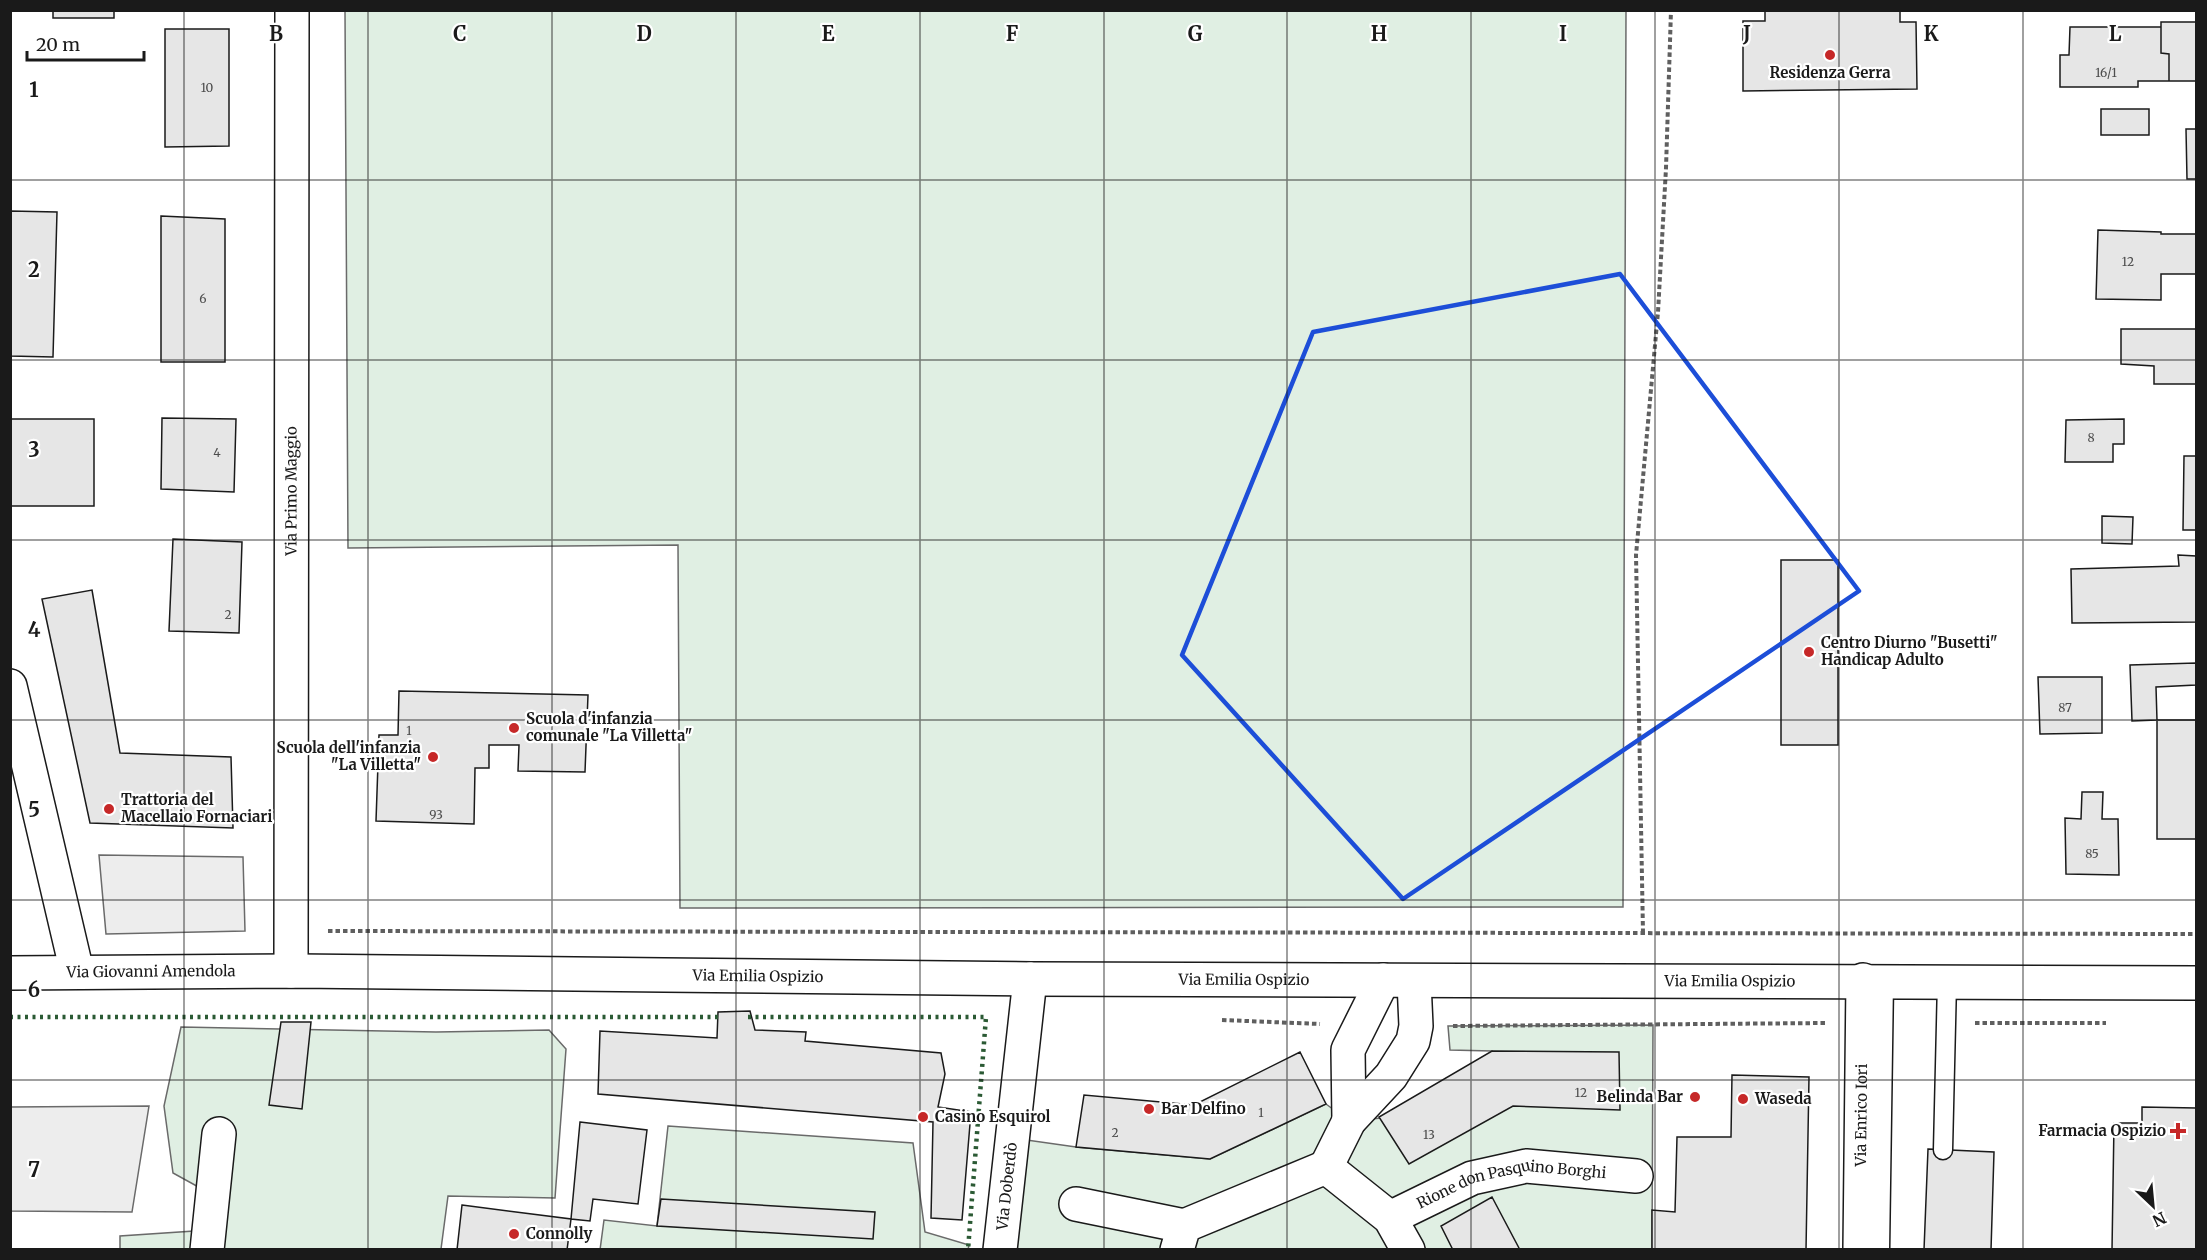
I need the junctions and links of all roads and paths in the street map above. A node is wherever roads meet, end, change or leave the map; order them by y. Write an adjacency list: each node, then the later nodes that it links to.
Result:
1 (292, 10): 4 (street, Via Primo Maggio)
2 (1671, 10): 5 (path)
3 (10, 686): 8 (street)
4 (292, 931): 5 (path); 7 (street, Via Primo Maggio)
5 (1643, 933): 6 (path)
6 (2196, 933)
7 (291, 971): 8 (street, Via Giovanni Amendola); 10 (street, Via Emilia Ospizio)
8 (77, 972): 9 (street, Via Giovanni Amendola)
9 (10, 973)
10 (1030, 979): 11 (street, Via Emilia Ospizio); 24 (street, Via Doberdò)
11 (1398, 981): 12 (street, Via Emilia Ospizio); 15 (street); 15 (street)
12 (1874, 981): 13 (street, Via Emilia Ospizio); 26 (street, Via Enrico Iori); 27 (lane)
13 (1947, 982): 14 (street, Via Emilia Ospizio); 17 (lane)
14 (2196, 983)
15 (1349, 1121): 18 (street)
16 (219, 1134): 23 (street)
17 (1943, 1150)
18 (1326, 1167): 21 (street); 22 (street)
19 (1636, 1176): 21 (street, Rione don Pasquino Borghi)
20 (1076, 1204): 22 (street)
21 (1390, 1218): 25 (street)
22 (1180, 1238)
23 (207, 1250)
24 (1000, 1250)
25 (1408, 1250)
26 (1860, 1250)
27 (1880, 1250)

